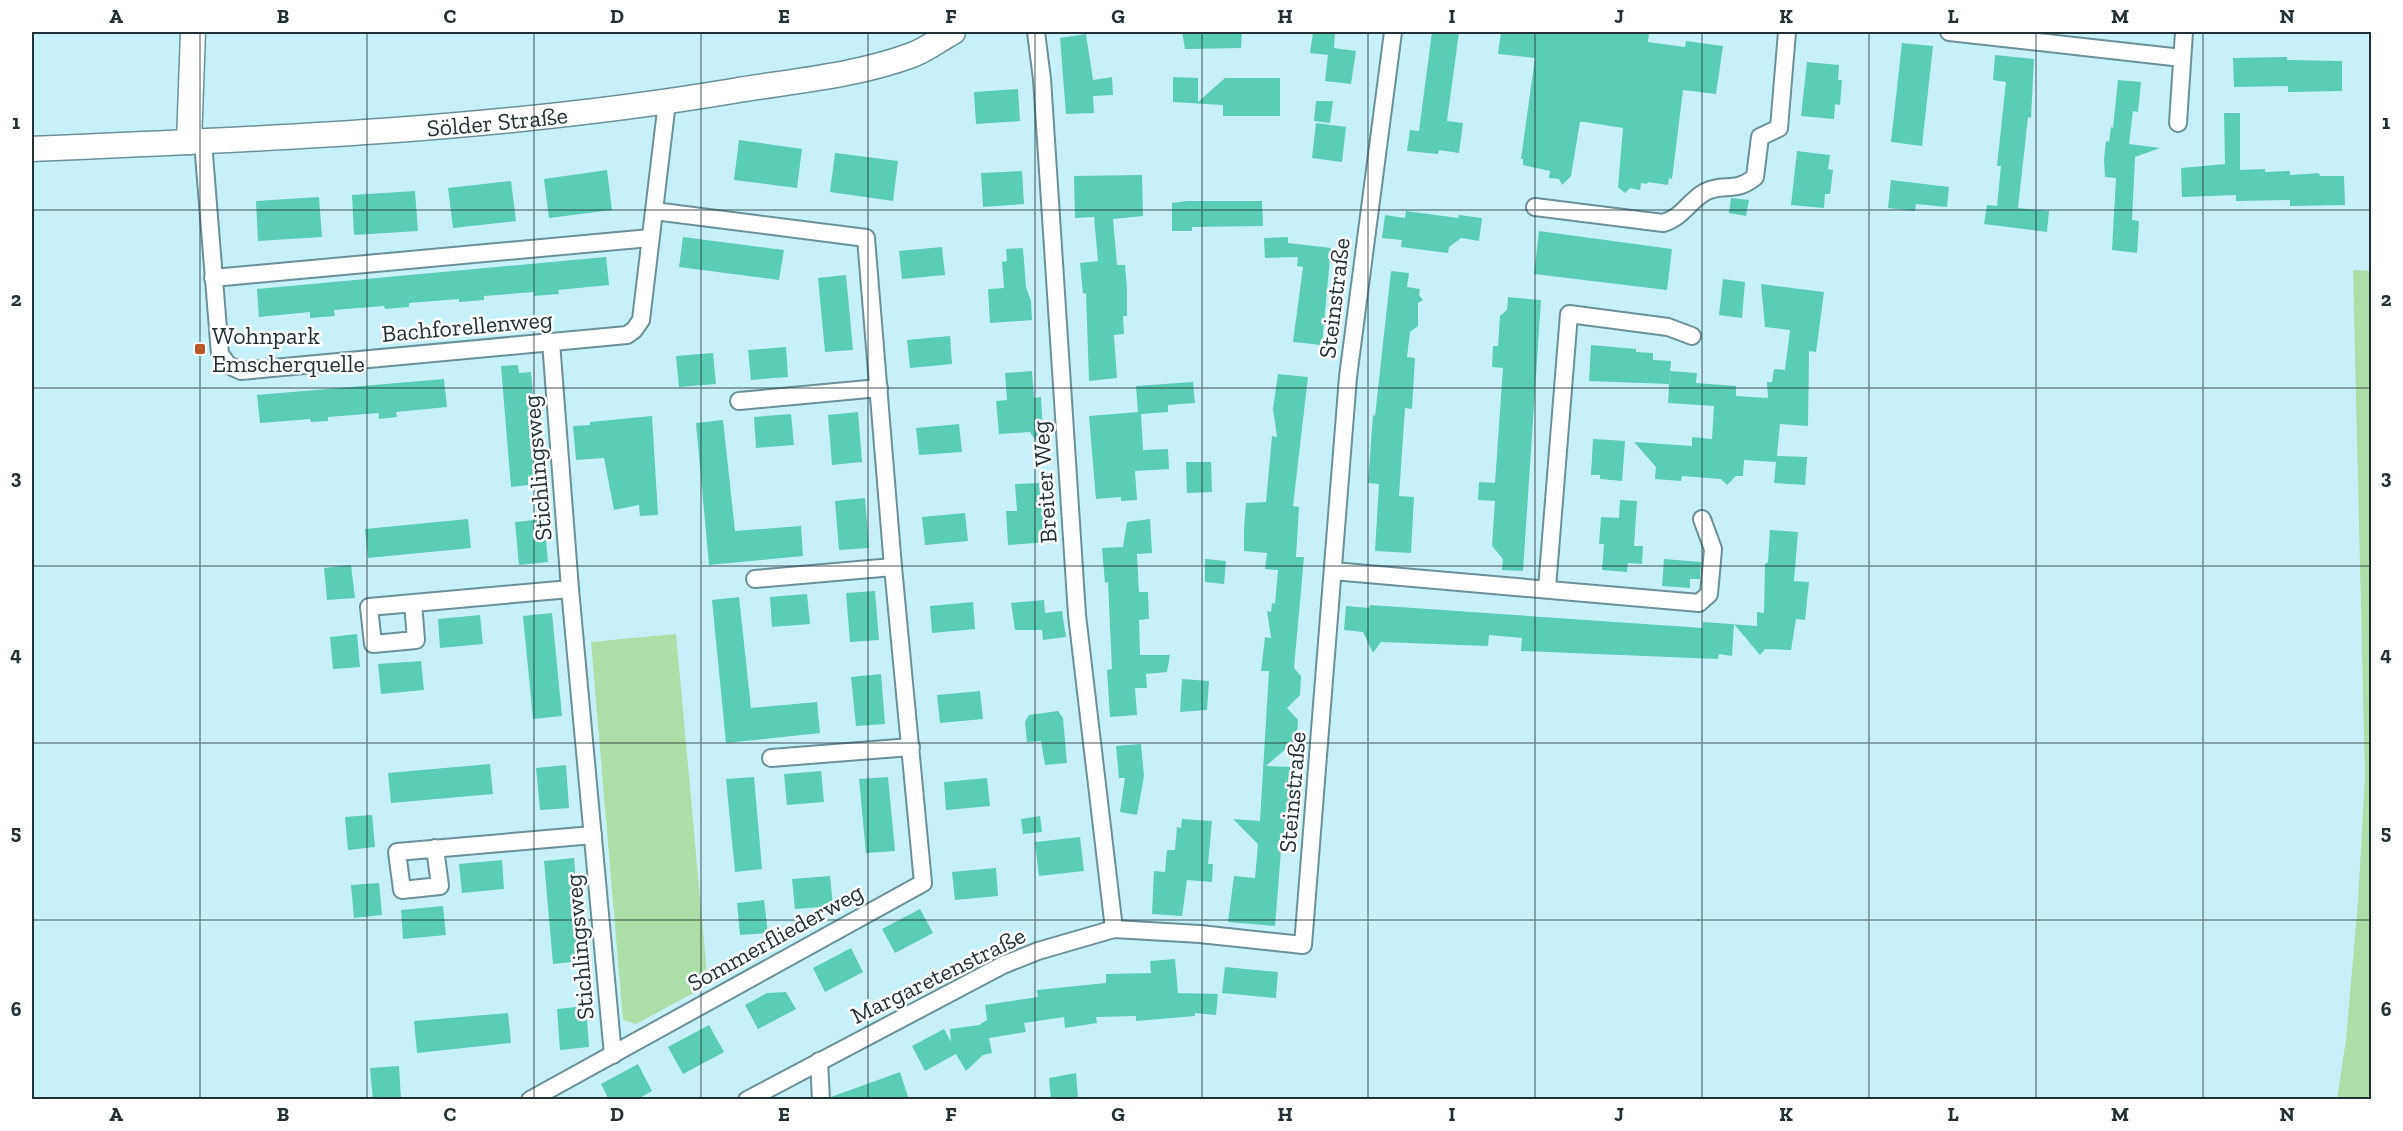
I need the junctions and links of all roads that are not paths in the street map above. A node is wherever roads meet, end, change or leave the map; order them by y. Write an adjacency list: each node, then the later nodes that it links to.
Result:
1 (193, 32): 11 (street)
2 (953, 32): 9 (street, Sölder Straße)
3 (1036, 32): 32 (street, Breiter Weg)
4 (1393, 32): 23 (street, Steinstraße)
5 (1787, 32): 13 (street)
6 (1949, 32): 8 (street)
7 (2184, 32): 8 (street)
8 (2182, 58): 10 (street)
9 (667, 102): 11 (street, Sölder Straße); 14 (street, Bachforellenweg)
10 (2178, 123)
11 (196, 142): 12 (street, Sölder Straße); 16 (street, Bachforellenweg)
12 (32, 149)
13 (1535, 207)
14 (654, 211): 15 (street, Bachforellenweg); 19 (street, Sommerfliederweg)
15 (650, 238): 16 (street); 18 (street, Bachforellenweg)
16 (213, 278): 18 (street, Bachforellenweg)
17 (1692, 336): 25 (street)
18 (551, 342): 26 (street, Stichlingsweg)
19 (879, 388): 20 (street); 22 (street, Sommerfliederweg)
20 (739, 401)
21 (1701, 519): 25 (street)
22 (893, 567): 24 (street); 28 (street, Sommerfliederweg)
23 (1333, 571): 25 (street); 33 (street, Steinstraße)
24 (755, 579)
25 (1547, 588)
26 (570, 589): 27 (street); 30 (street, Stichlingsweg)
27 (413, 603)
28 (911, 747): 29 (street); 34 (street, Sommerfliederweg)
29 (771, 758)
30 (593, 835): 31 (street); 34 (street, Stichlingsweg)
31 (435, 848)
32 (1114, 929): 33 (street, Margaretenstraße); 35 (street, Margaretenstraße)
33 (1304, 945)
34 (613, 1054): 36 (street, Sommerfliederweg)
35 (819, 1060): 37 (street, Margaretenstraße); 38 (street)
36 (530, 1100)
37 (747, 1100)
38 (821, 1100)

